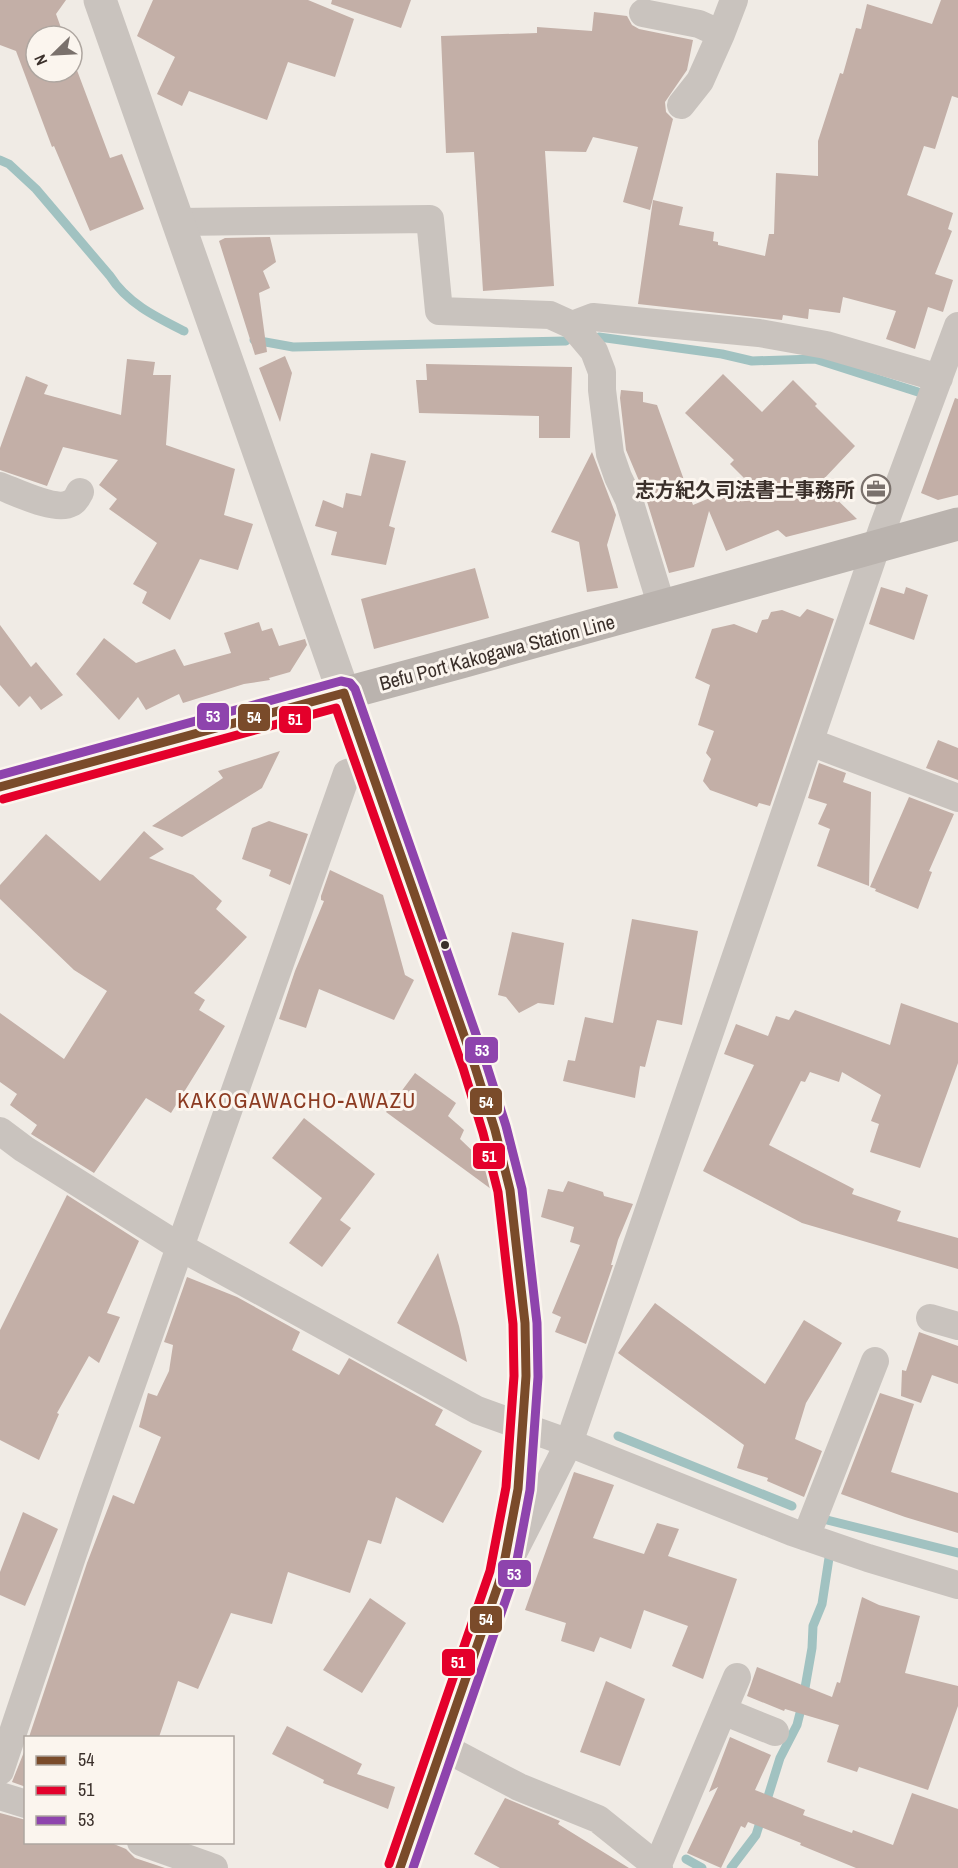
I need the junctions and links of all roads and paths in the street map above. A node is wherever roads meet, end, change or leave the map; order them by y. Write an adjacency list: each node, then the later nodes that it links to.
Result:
1 (100, 0): 6 (street)
2 (734, 0): 4 (street)
3 (643, 13): 4 (street)
4 (722, 34): 5 (street)
5 (681, 105)
6 (179, 222): 7 (street); 15 (street)
7 (572, 326): 9 (street); 14 (street)
8 (958, 326): 9 (street)
9 (939, 378): 13 (street)
10 (0, 486): 11 (street)
11 (80, 492)
12 (958, 524): 13 (main road, Befu Port Kakogawa Station Line)
13 (877, 546): 14 (main road, Befu Port Kakogawa Station Line); 16 (street)
14 (662, 607): 15 (main road, Befu Port Kakogawa Station Line)
15 (344, 693): 17 (street); 18 (main road, Befu Port Kakogawa Station Line)
16 (810, 742): 19 (street); 26 (street)
17 (369, 766): 21 (street); 25 (street)
18 (0, 787)
19 (958, 798)
20 (0, 1131): 21 (street)
21 (180, 1247): 25 (street); 34 (street)
22 (930, 1318): 23 (street)
23 (958, 1326)
24 (875, 1361): 27 (street)
25 (523, 1427): 26 (street); 28 (street)
26 (569, 1443): 27 (street); 28 (street)
27 (806, 1537): 29 (street)
28 (502, 1574): 33 (street)
29 (958, 1585)
30 (737, 1677): 31 (street)
31 (723, 1711): 32 (street); 40 (street)
32 (775, 1732)
33 (443, 1747): 39 (street); 40 (street)
34 (0, 1772)
35 (0, 1796): 36 (street)
36 (24, 1803)
37 (147, 1844): 38 (street)
38 (214, 1868)
39 (400, 1868)
40 (658, 1868)

